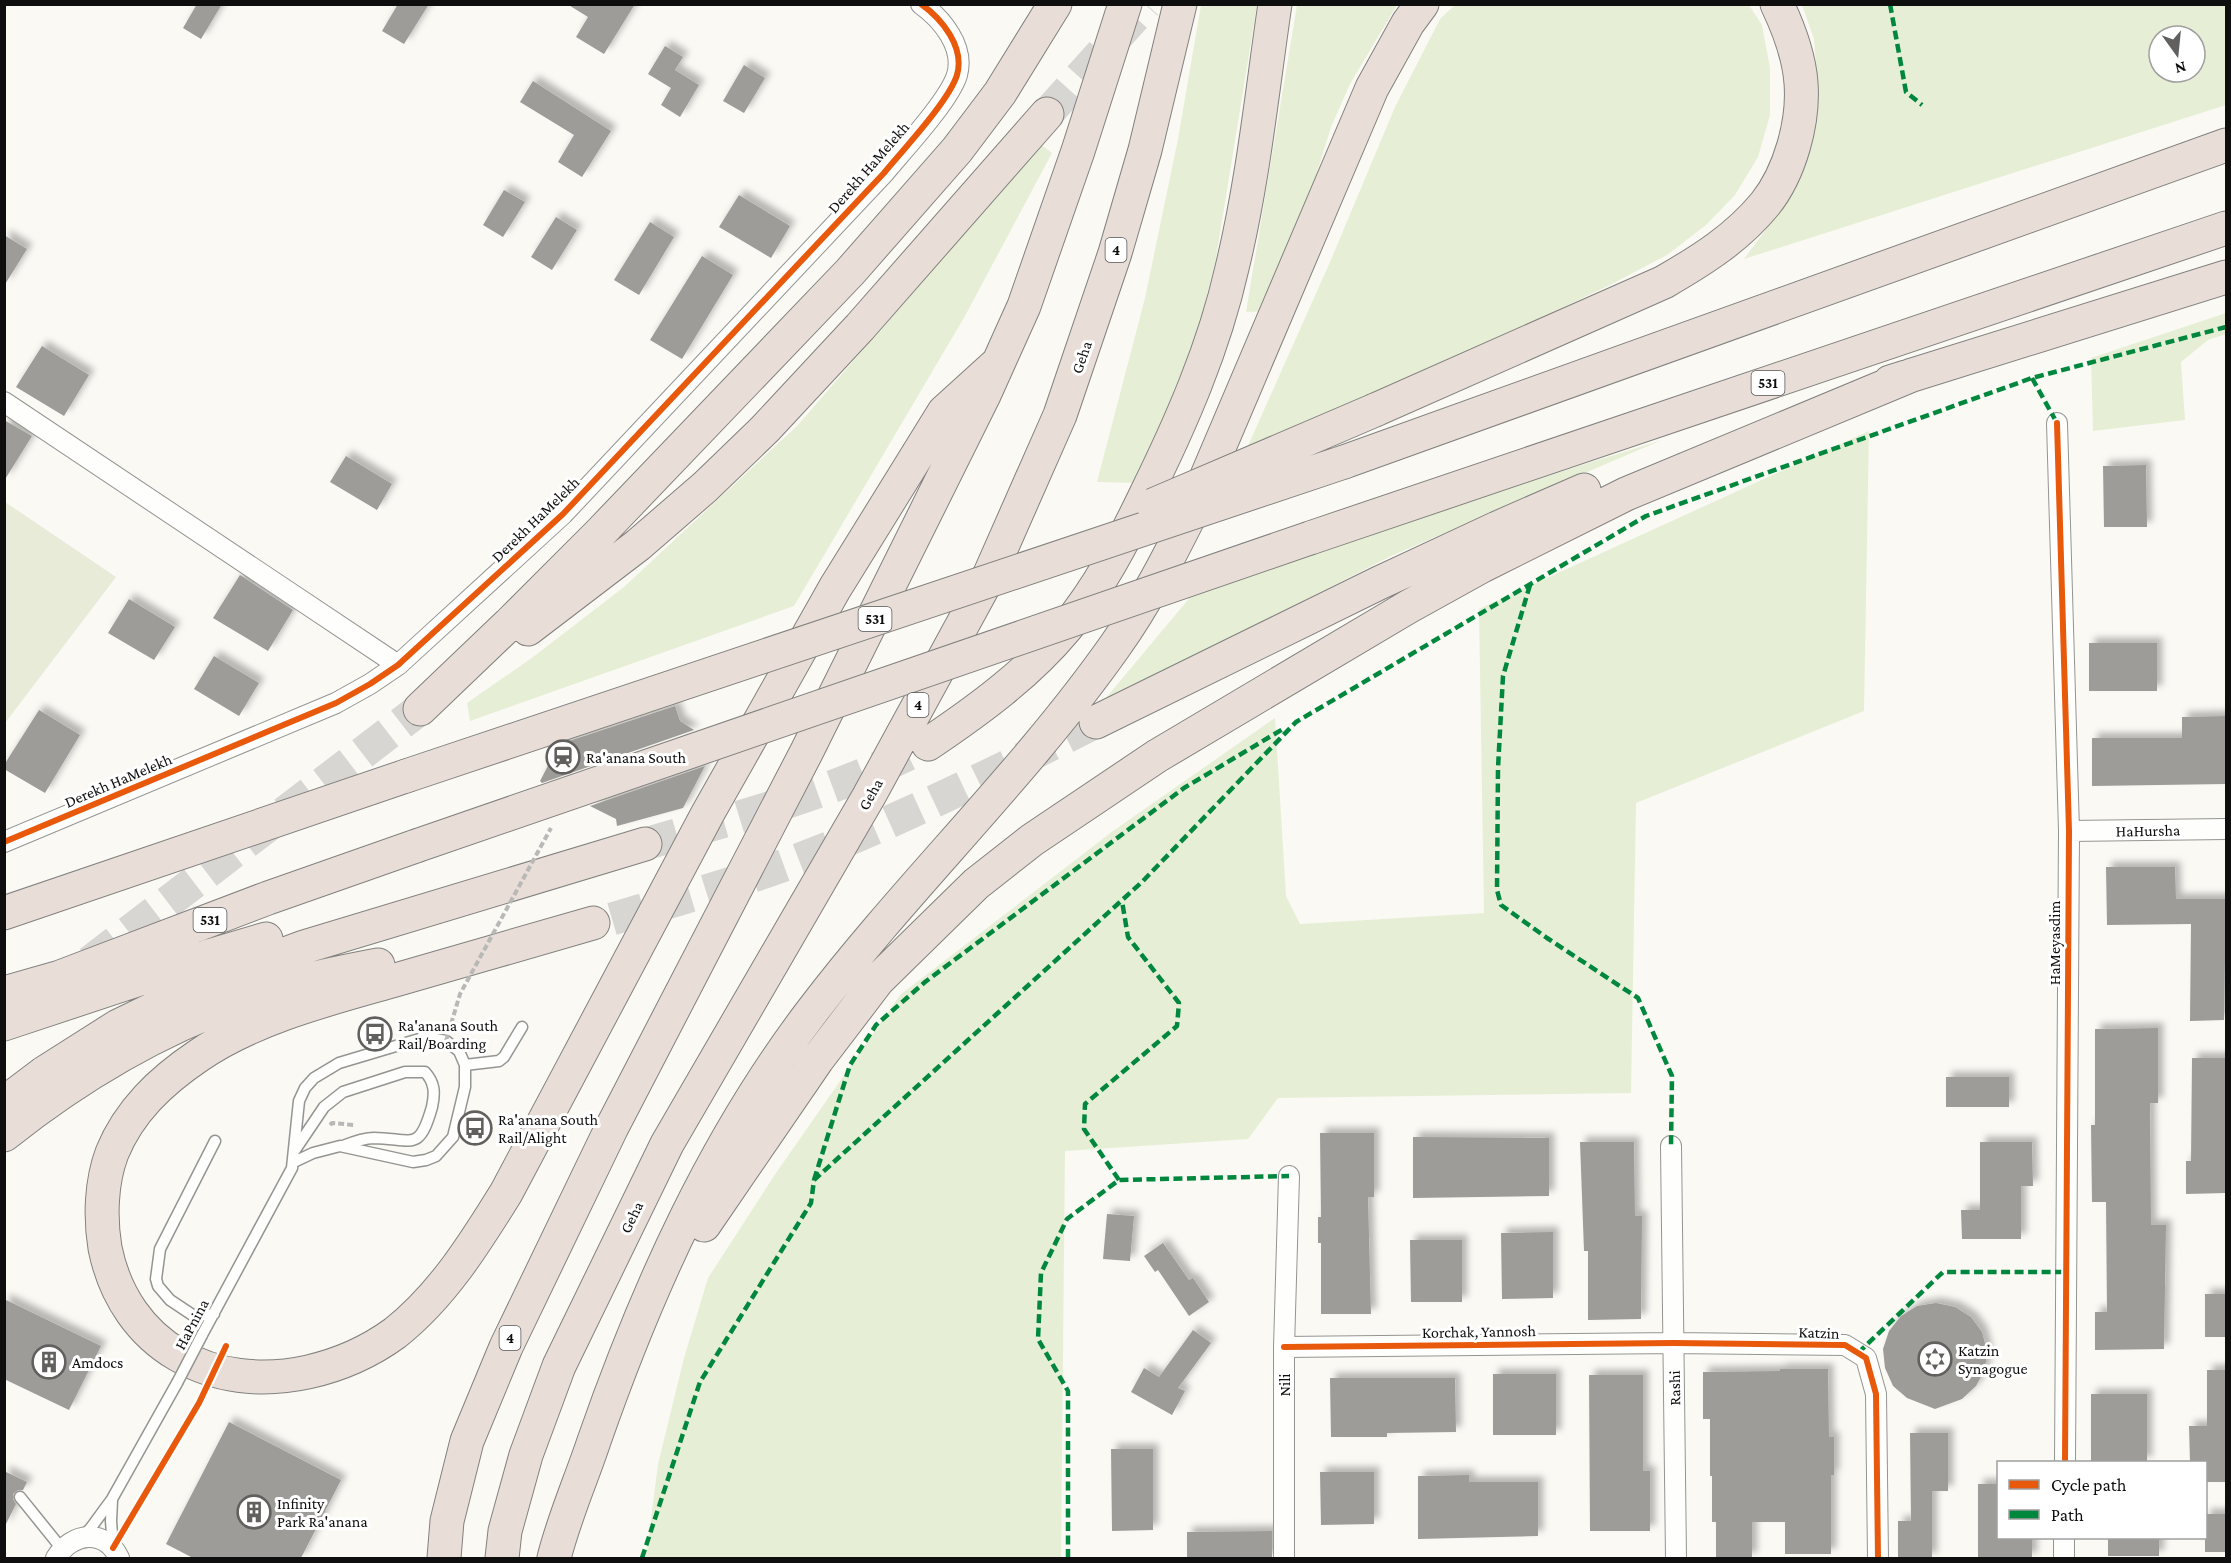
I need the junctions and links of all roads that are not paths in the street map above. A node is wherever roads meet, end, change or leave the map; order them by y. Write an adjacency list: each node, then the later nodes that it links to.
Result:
1 (921, 4): 17 (street, Derekh HaMelekh)
2 (1055, 4): 8 (highway)
3 (1125, 4): 12 (highway, 4)
4 (1180, 4): 50 (highway, Geha / 4)
5 (1275, 4): 19 (highway)
6 (1422, 4): 39 (highway)
7 (1778, 4): 16 (highway, bridge)
8 (1047, 114)
9 (2226, 145): 16 (highway, 531, bridge)
10 (2226, 228): 26 (highway, 531, bridge)
11 (2226, 278): 13 (highway)
12 (998, 363): 31 (highway); 49 (highway, 4)
13 (1912, 375): 18 (highway); 39 (highway)
14 (4, 402): 17 (street)
15 (2057, 423): 21 (street, HaMeyasdim)
16 (882, 617): 25 (highway, 531, bridge)
17 (398, 665): 22 (street, Derekh HaMelekh)
18 (1096, 722)
19 (928, 744)
20 (2226, 829): 21 (street, HaHursha)
21 (2069, 831): 42 (street, HaMeyasdim)
22 (4, 842)
23 (645, 844): 24 (highway)
24 (582, 863): 27 (highway); 30 (highway)
25 (4, 913)
26 (4, 993)
27 (4, 1024)
28 (522, 1027): 29 (lane)
29 (465, 1065): 33 (lane); 35 (lane)
30 (4, 1103)
31 (4, 1135)
32 (215, 1140): 38 (lane)
33 (339, 1146): 35 (lane); 36 (lane)
34 (1671, 1146): 40 (street, Rashi)
35 (295, 1150): 36 (lane)
36 (294, 1162): 38 (lane, HaPnina)
37 (1289, 1176): 41 (street, Nili)
38 (214, 1314): 44 (lane, HaPnina, bridge)
39 (630, 1343): 51 (highway)
40 (1674, 1343): 41 (street, Korchak, Yannosh); 53 (street, Rashi); 54 (street, Katzin)
41 (1284, 1347): 52 (street, Nili)
42 (2065, 1461)
43 (20, 1497): 48 (lane)
44 (112, 1499): 45 (lane, HaPnina); 47 (lane, HaPnina)
45 (80, 1538): 47 (street); 48 (street)
46 (2064, 1539): 55 (street)
47 (116, 1553)
48 (59, 1554)
49 (444, 1558)
50 (502, 1558)
51 (554, 1558)
52 (1284, 1558)
53 (1676, 1558)
54 (1878, 1558)
55 (2064, 1558)

